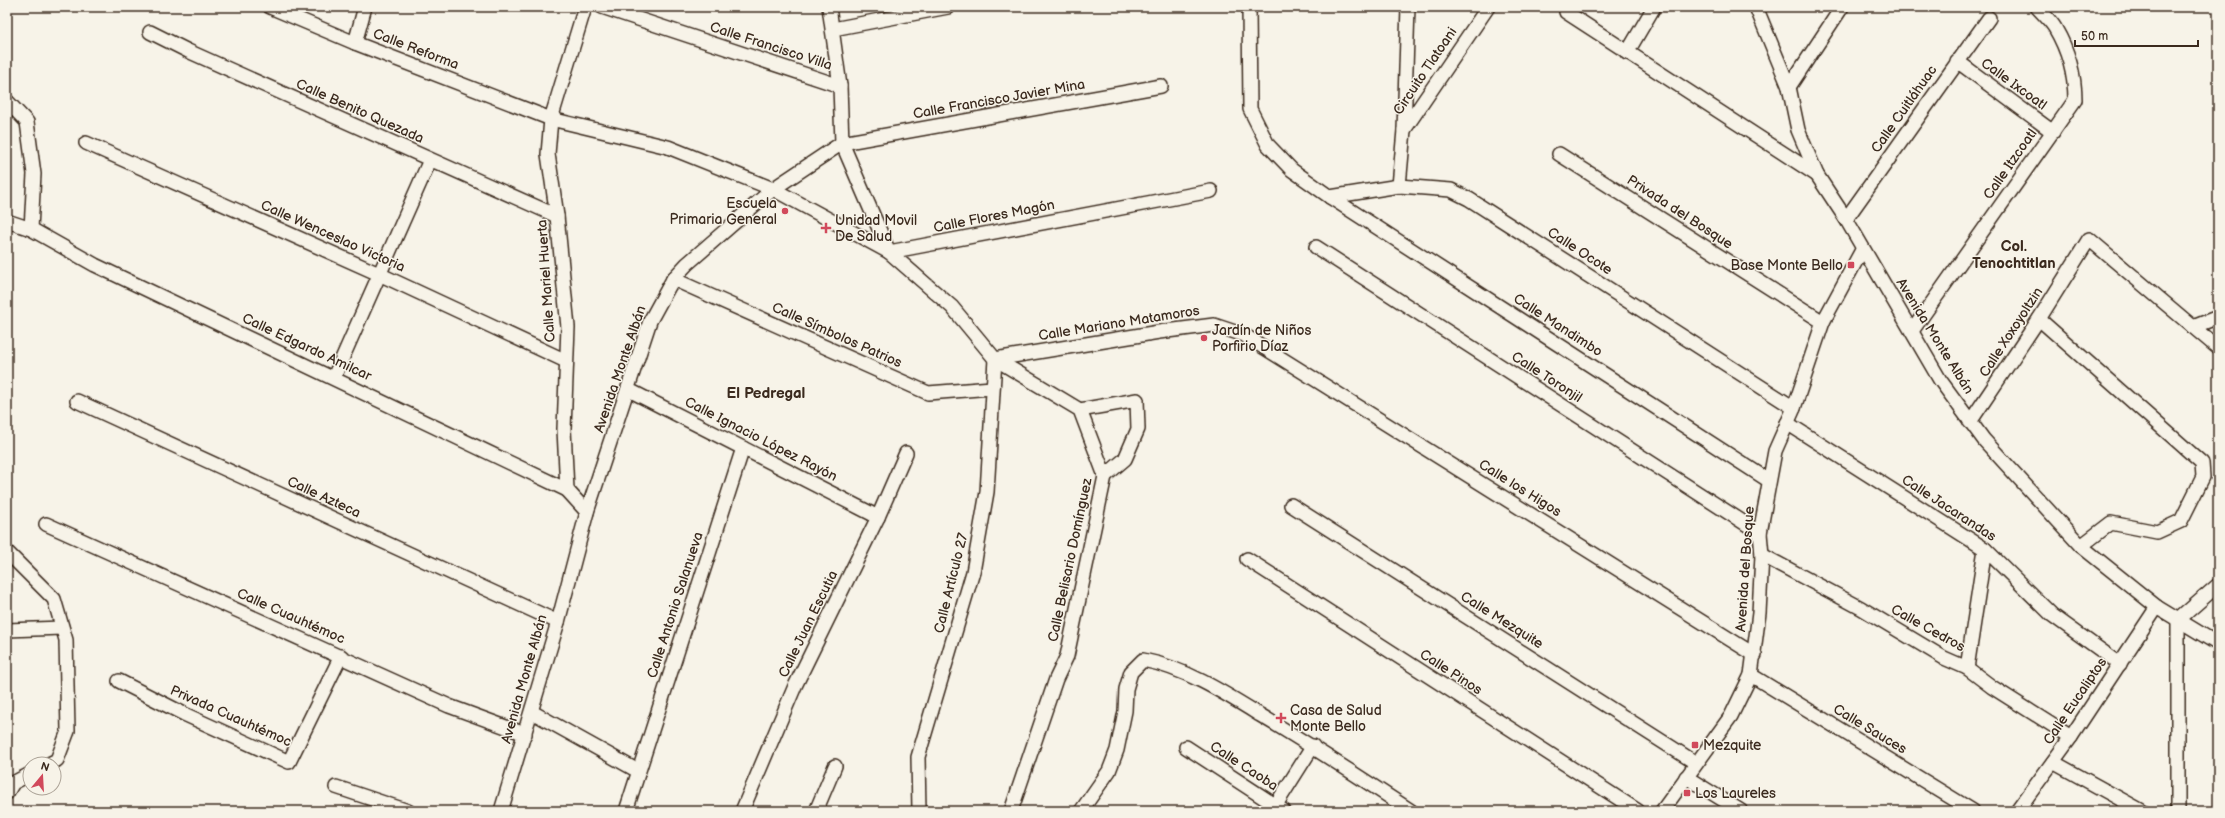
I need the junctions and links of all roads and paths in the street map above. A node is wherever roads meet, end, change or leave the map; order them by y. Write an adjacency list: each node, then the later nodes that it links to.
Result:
1 (270, 7): 18 (street, Calle Reforma)
2 (365, 7): 18 (street)
3 (585, 7): 25 (street, Calle Mariel Huerta)
4 (602, 7): 21 (street, Calle Francisco Villa)
5 (829, 7): 16 (street)
6 (948, 7): 16 (street)
7 (1249, 7): 36 (street, Calle Mandimbo)
8 (1408, 7): 26 (street, Circuito Tlatoani)
9 (1488, 7): 26 (street, Circuito Tlatoani)
10 (1654, 7): 19 (street)
11 (1756, 7): 23 (street, Avenida Monte Albán)
12 (1842, 7): 23 (street)
13 (2037, 7): 27 (street, Calle Itzcoatl)
14 (1566, 12): 19 (street)
15 (1989, 18): 20 (street, Calle Cuitláhuac)
16 (833, 29): 21 (street)
17 (150, 32): 31 (street, Calle Benito Quezada)
18 (355, 43): 25 (street, Calle Reforma)
19 (1627, 53): 32 (street)
20 (1957, 61): 27 (street, Calle Ixcoatl); 38 (street, Calle Cuitláhuac)
21 (840, 86): 28 (street)
22 (1161, 86): 28 (street, Calle Francisco Javier Mina)
23 (1789, 87): 32 (street, Avenida Monte Albán)
24 (7, 101): 40 (street)
25 (551, 118): 34 (street, Calle Reforma); 37 (street, Calle Mariel Huerta)
26 (1404, 130): 33 (street)
27 (2053, 132): 50 (street, Calle Itzcoatl)
28 (842, 143): 34 (street, Avenida Monte Albán); 43 (street)
29 (86, 144): 44 (street, Calle Wenceslao Victoria)
30 (1559, 154): 48 (street, Privada del Bosque)
31 (430, 160): 37 (street, Calle Benito Quezada); 44 (street)
32 (1817, 175): 38 (street, Avenida Monte Albán)
33 (1399, 186): 36 (street, Calle Ocote); 59 (street, Calle Ocote)
34 (773, 189): 43 (street); 45 (street, Avenida Monte Albán)
35 (1211, 191): 43 (street, Calle Flores Magón)
36 (1330, 197): 66 (street, Calle Mandimbo)
37 (558, 216): 54 (street, Calle Mariel Huerta)
38 (1846, 219): 42 (street, Avenida Monte Albán)
39 (7, 221): 40 (street, Calle Edgardo Amilcar)
40 (31, 229): 55 (street, Calle Edgardo Amilcar)
41 (1316, 247): 72 (street, Calle Toronjil)
42 (1862, 250): 48 (street, Avenida del Bosque); 50 (street, Avenida Monte Albán)
43 (889, 252): 53 (street)
44 (379, 274): 54 (street, Calle Wenceslao Victoria); 55 (street)
45 (673, 279): 56 (street, Calle Símbolos Patrios); 57 (street, Avenida Monte Albán)
46 (2218, 317): 49 (street)
47 (2039, 319): 49 (street, Calle Xoxoyoltzin); 61 (street, Calle Xoxoyoltzin); 73 (street)
48 (1824, 322): 59 (street, Avenida del Bosque)
49 (2193, 327): 52 (street)
50 (1912, 331): 61 (street, Avenida Monte Albán)
51 (1268, 348): 53 (street, Calle Mariano Matamoros); 85 (street, Calle los Higos)
52 (2218, 348)
53 (995, 359): 56 (street, Calle Artículo 27); 60 (street)
54 (566, 361): 67 (street, Calle Mariel Huerta)
55 (334, 378): 67 (street, Calle Edgardo Amilcar)
56 (992, 388): 111 (street, Calle Artículo 27)
57 (629, 390): 63 (street, Calle Ignacio López Rayón); 69 (street, Avenida Monte Albán)
58 (77, 401): 81 (street, Calle Azteca)
59 (1794, 408): 62 (street, Avenida del Bosque)
60 (1080, 410): 65 (street, Calle Belisario Domínguez); 65 (street)
61 (1970, 422): 73 (street, Avenida Monte Albán)
62 (1788, 423): 66 (street, Avenida del Bosque); 74 (street, Calle Jacarandas)
63 (743, 448): 70 (street, Calle Ignacio López Rayón); 100 (street, Calle Antonio Salanueva)
64 (906, 453): 70 (street, Calle Juan Escutia)
65 (1105, 476): 112 (street, Calle Belisario Domínguez)
66 (1768, 480): 72 (street, Avenida del Bosque)
67 (567, 490): 69 (street, Calle Edgardo Amilcar)
68 (1291, 505): 98 (street, Calle Mezquite)
69 (587, 512): 81 (street, Avenida Monte Albán)
70 (878, 517): 109 (street, Calle Juan Escutia)
71 (46, 524): 86 (street, Calle Cuauhtémoc)
72 (1760, 533): 76 (street, Avenida del Bosque)
73 (2081, 546): 79 (street, Avenida Monte Albán)
74 (1985, 549): 87 (street, Calle Jacarandas); 88 (street)
75 (7, 552): 82 (street)
76 (1762, 555): 85 (street, Avenida del Bosque); 88 (street, Calle Cedros)
77 (1247, 559): 115 (street, Calle Pinos)
78 (2218, 585): 80 (street)
79 (2157, 607): 80 (street, Avenida Monte Albán); 87 (street, Calle Eucaliptos)
80 (2178, 620): 84 (street, Avenida Monte Albán); 121 (street)
81 (558, 622): 91 (street, Avenida Monte Albán)
82 (62, 628): 83 (street); 96 (street)
83 (7, 630)
84 (2218, 644)
85 (1755, 655): 89 (street, Avenida del Bosque)
86 (341, 656): 90 (street, Privada Cuauhtémoc); 92 (street, Calle Cuauhtémoc)
87 (2120, 664): 93 (street, Calle Eucaliptos)
88 (1968, 668): 93 (street, Calle Cedros)
89 (1751, 675): 98 (street, Avenida del Bosque); 118 (street, Calle Sauces)
90 (119, 681)
91 (532, 712): 92 (street, Avenida Monte Albán); 100 (street)
92 (525, 734): 107 (street, Avenida Monte Albán)
93 (2071, 737): 97 (street, Calle Eucaliptos)
94 (1313, 746): 105 (street); 113 (street); 114 (street)
95 (1186, 747): 105 (street, Calle Caoba)
96 (59, 756)
97 (2053, 762): 119 (street, Calle Eucaliptos); 120 (street)
98 (1696, 763): 101 (street, Avenida del Bosque)
99 (835, 766): 110 (street)
100 (638, 771): 108 (street, Calle Antonio Salanueva)
101 (1686, 777): 116 (street, Avenida del Bosque); 117 (street)
102 (22, 778): 104 (street)
103 (336, 787): 106 (street)
104 (7, 793)
105 (1277, 809)
106 (408, 811)
107 (501, 811)
108 (626, 811)
109 (742, 811)
110 (816, 811)
111 (919, 811)
112 (1011, 811)
113 (1081, 811)
114 (1411, 811)
115 (1638, 811)
116 (1662, 811)
117 (1741, 811)
118 (1973, 811)
119 (2017, 811)
120 (2142, 811)
121 (2178, 811)

